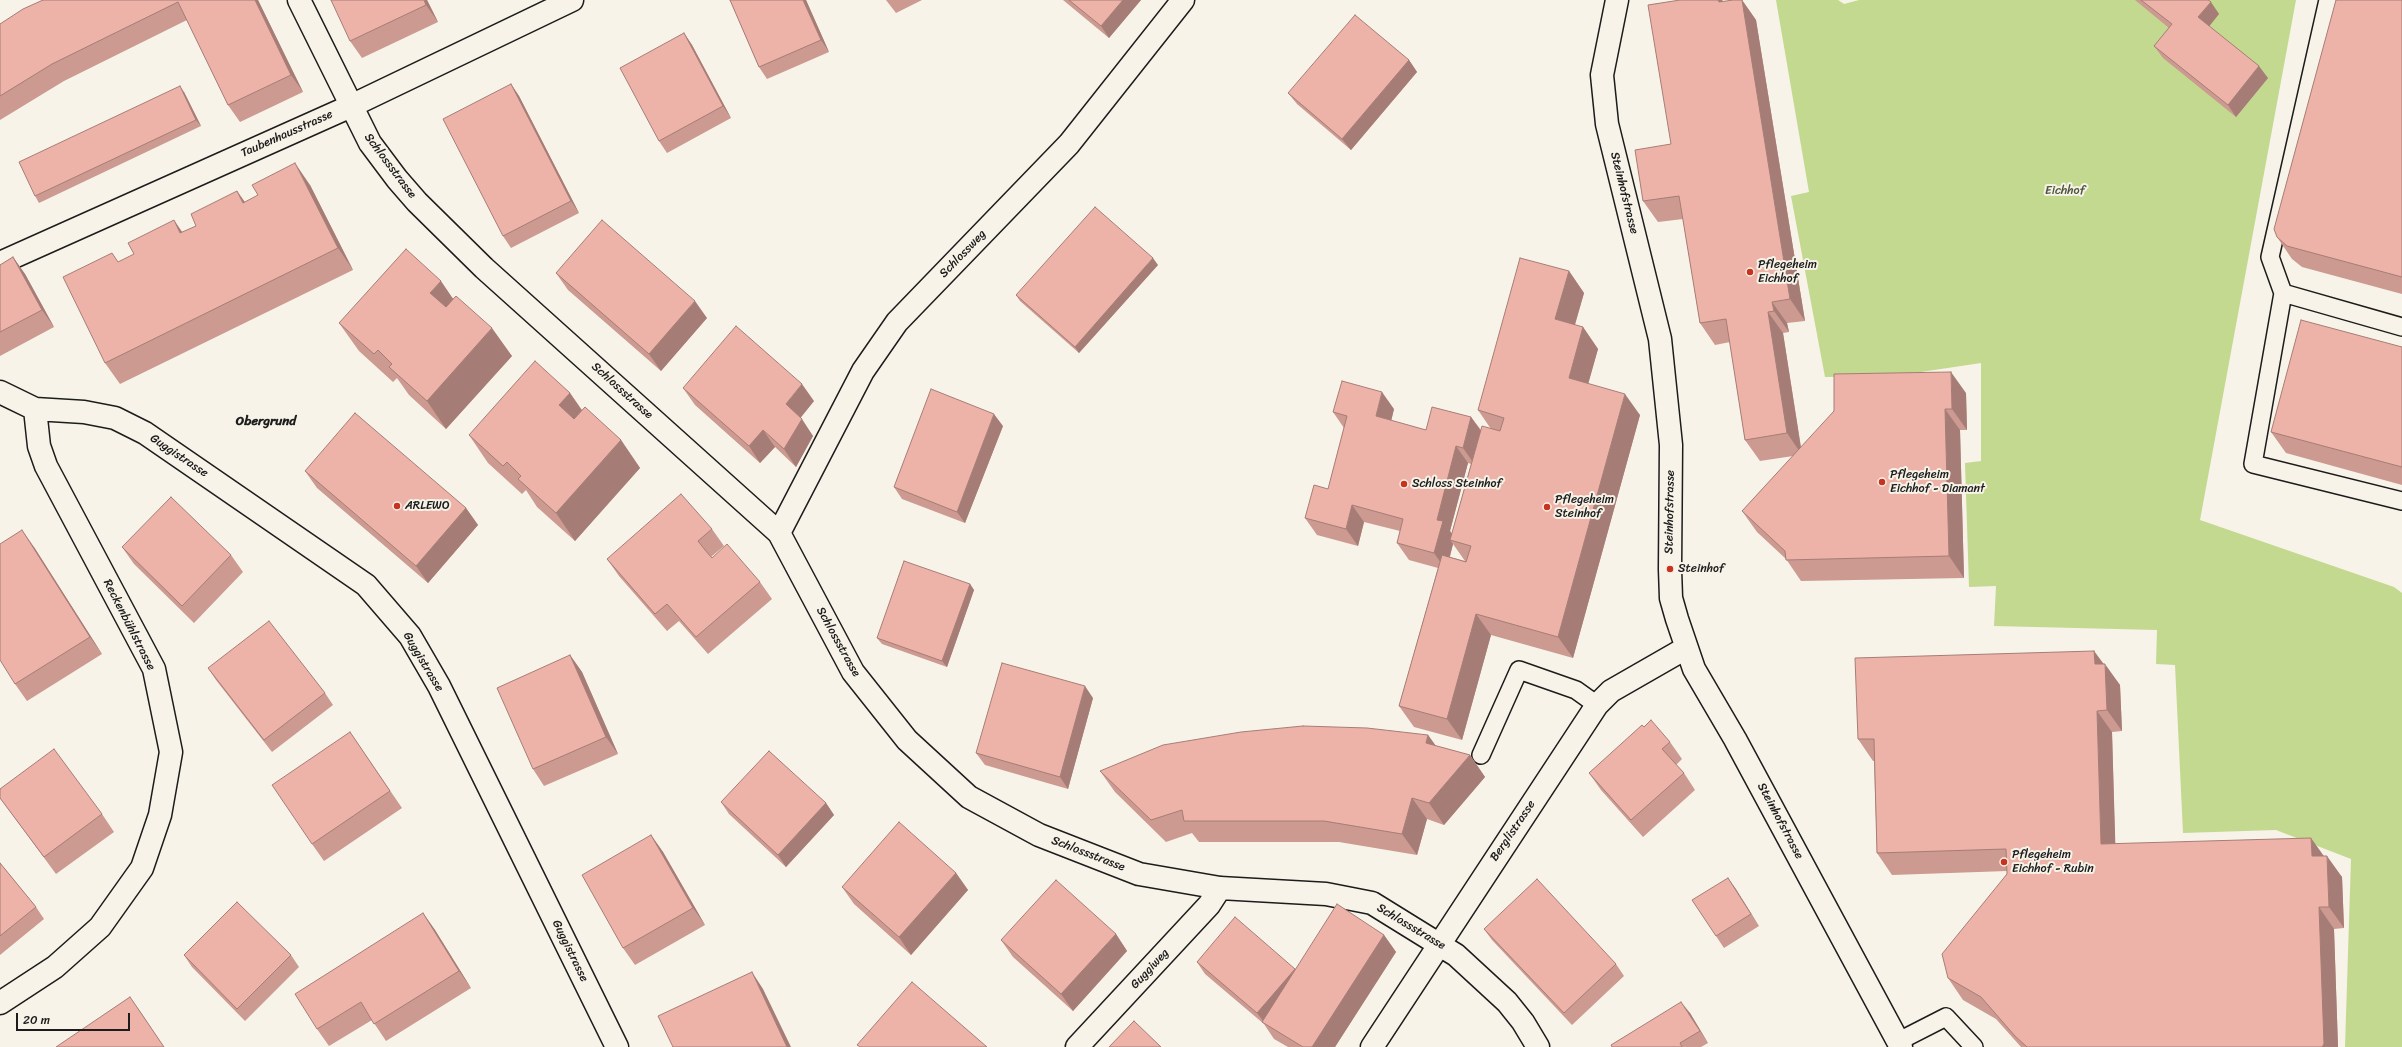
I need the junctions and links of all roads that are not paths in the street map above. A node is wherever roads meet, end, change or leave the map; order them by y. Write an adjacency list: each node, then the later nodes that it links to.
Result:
1 (299, 0): 6 (street, Schlossstrasse)
2 (572, 0): 6 (street, Taubenhausstrasse)
3 (1183, 0): 13 (street, Schlossweg)
4 (1617, 0): 14 (street, Steinhofstrasse)
5 (2328, 0): 8 (lane)
6 (351, 106): 7 (street, Taubenhausstrasse); 13 (street, Schlossstrasse)
7 (0, 263)
8 (2283, 293): 9 (lane); 12 (lane)
9 (2402, 327)
10 (0, 392): 11 (street)
11 (35, 409): 19 (street, Reckenbühlstrasse); 21 (street, Guggistrasse)
12 (2402, 501)
13 (779, 533): 17 (street, Schlossstrasse)
14 (1686, 648): 15 (street, Berglistrasse); 20 (street, Steinhofstrasse)
15 (1598, 705): 16 (lane); 18 (street, Berglistrasse)
16 (1480, 755)
17 (1220, 888): 18 (street, Schlossstrasse); 22 (street, Guggiweg)
18 (1439, 943): 23 (street, Berglistrasse); 24 (street, Schlossstrasse)
19 (0, 1003)
20 (1900, 1044): 25 (lane)
21 (617, 1047)
22 (1077, 1047)
23 (1372, 1047)
24 (1538, 1047)
25 (1974, 1047)

